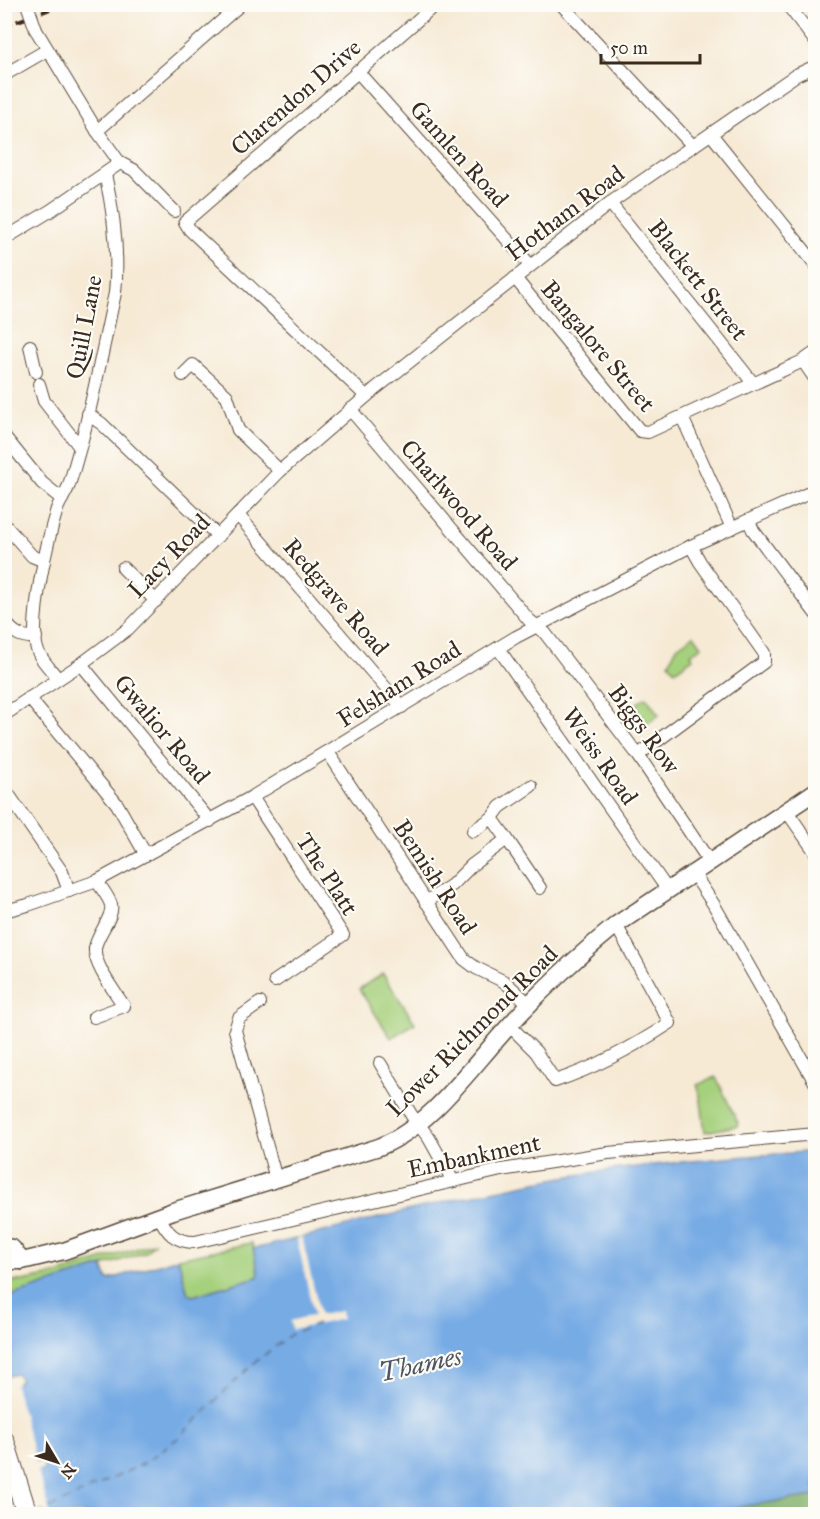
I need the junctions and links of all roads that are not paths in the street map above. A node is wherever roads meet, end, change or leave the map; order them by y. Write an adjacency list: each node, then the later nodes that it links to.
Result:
1 (27, 4): 7 (street, bridge)
2 (241, 4): 11 (street)
3 (436, 4): 9 (street, Clarendon Drive)
4 (561, 4): 13 (street)
5 (787, 4): 6 (street)
6 (816, 42)
7 (47, 50): 10 (street); 11 (street)
8 (815, 67): 12 (street, Hotham Road)
9 (357, 71): 19 (street, Gamlen Road); 28 (street, Clarendon Drive)
10 (4, 75)
11 (97, 131): 14 (street)
12 (711, 134): 13 (street, Hotham Road); 20 (street)
13 (693, 146): 16 (street, Hotham Road)
14 (120, 164): 15 (street); 17 (street)
15 (105, 174): 18 (street); 30 (street, Quill Lane)
16 (610, 203): 19 (street, Hotham Road); 27 (street, Blackett Street)
17 (174, 211)
18 (4, 239)
19 (530, 265): 21 (street, Hotham Road)
20 (816, 265)
21 (515, 278): 28 (street, Hotham Road); 31 (street, Bangalore Street)
22 (30, 346): 33 (street)
23 (816, 352): 24 (street, Bangalore Street)
24 (803, 361): 26 (street); 27 (street, Bangalore Street)
25 (183, 375): 34 (street)
26 (816, 380)
27 (753, 383): 31 (street, Bangalore Street)
28 (366, 396): 29 (street, Hotham Road)
29 (350, 409): 34 (street, Lacy Road); 48 (street, Charlwood Road)
30 (88, 414): 33 (street, Quill Lane); 41 (street)
31 (681, 417): 40 (street)
32 (4, 436): 36 (street)
33 (79, 446): 36 (street, Quill Lane)
34 (280, 471): 37 (street, Lacy Road)
35 (816, 490): 38 (street, Felsham Road)
36 (62, 499): 43 (street, Quill Lane)
37 (238, 515): 41 (street, Lacy Road); 54 (street, Redgrave Road)
38 (749, 521): 40 (street, Felsham Road); 46 (street)
39 (4, 524): 43 (street)
40 (732, 528): 42 (street, Felsham Road)
41 (218, 536): 45 (street, Lacy Road)
42 (691, 546): 48 (street, Felsham Road); 57 (street)
43 (44, 561): 49 (street, Quill Lane)
44 (123, 568): 45 (street)
45 (156, 601): 51 (street, Lacy Road)
46 (816, 614)
47 (4, 621): 49 (street)
48 (538, 626): 50 (street, Felsham Road); 57 (street, Biggs Row)
49 (36, 637): 52 (street)
50 (498, 648): 54 (street, Felsham Road); 73 (street, Weiss Road)
51 (81, 664): 52 (street, Lacy Road); 64 (street, Gwalior Road)
52 (58, 679): 53 (street, Lacy Road)
53 (29, 698): 55 (street, Lacy Road); 68 (street)
54 (402, 707): 56 (street, Felsham Road)
55 (4, 715)
56 (328, 752): 61 (street, Felsham Road); 75 (street, Bemish Road)
57 (638, 755): 69 (street, Biggs Row)
58 (531, 786): 63 (street)
59 (4, 788): 74 (street)
60 (816, 791): 62 (main road, Lower Richmond Road)
61 (252, 797): 64 (street, Felsham Road); 78 (street, The Platt)
62 (786, 810): 67 (street); 69 (main road, Lower Richmond Road)
63 (492, 818): 65 (street); 66 (street)
64 (210, 821): 68 (street, Felsham Road)
65 (474, 831)
66 (507, 839): 72 (street); 75 (street)
67 (816, 853)
68 (146, 855): 71 (street, Felsham Road)
69 (709, 861): 70 (main road, Lower Richmond Road)
70 (693, 873): 73 (main road, Lower Richmond Road); 84 (street)
71 (97, 880): 74 (street, Felsham Road); 81 (street)
72 (540, 888)
73 (667, 889): 77 (main road, Lower Richmond Road)
74 (69, 891): 76 (street, Felsham Road)
75 (426, 902): 80 (street, Bemish Road)
76 (4, 911)
77 (616, 925): 80 (main road, Lower Richmond Road); 82 (street)
78 (275, 981)
79 (260, 1003): 87 (street)
80 (529, 1004): 82 (main road, Lower Richmond Road)
81 (94, 1017)
82 (509, 1025): 85 (main road, Lower Richmond Road)
83 (380, 1063): 85 (street)
84 (816, 1084)
85 (418, 1125): 87 (main road, Lower Richmond Road); 88 (street)
86 (816, 1134): 88 (street, Embankment)
87 (276, 1179): 89 (main road, Lower Richmond Road)
88 (453, 1181): 89 (street, Embankment)
89 (159, 1216): 92 (main road, Lower Richmond Road)
90 (4, 1247): 92 (main road)
91 (4, 1261): 92 (main road, Lower Richmond Road)
92 (22, 1261): 93 (main road, Lower Richmond Road)
93 (4, 1270)
94 (4, 1441): 95 (main road)
95 (27, 1515)

